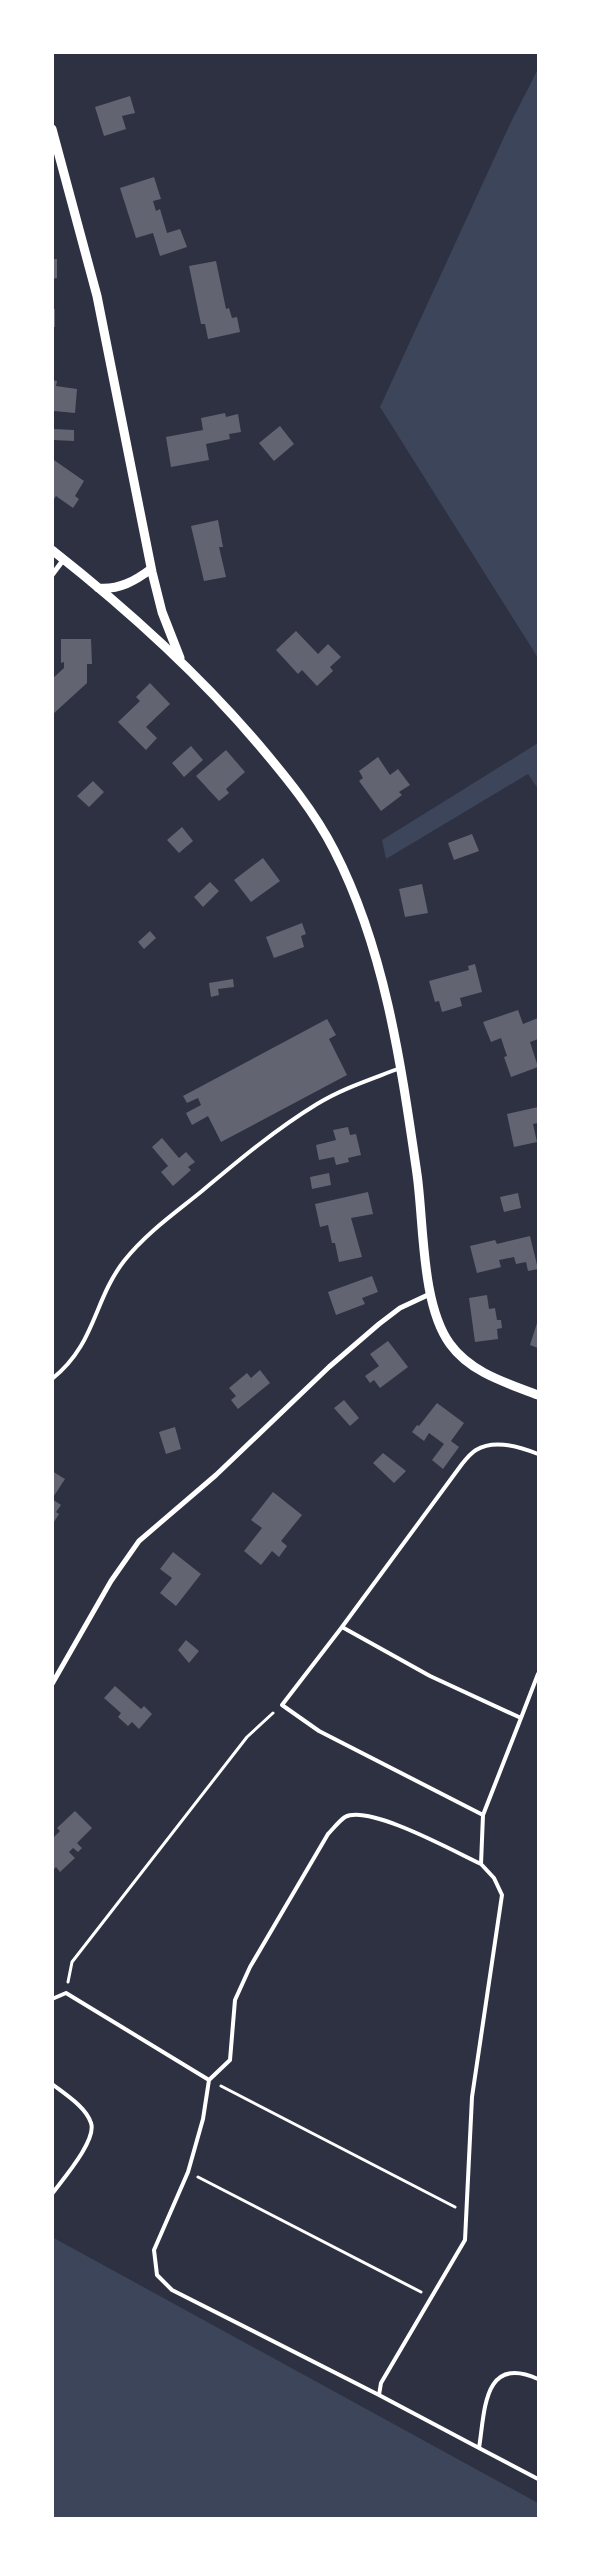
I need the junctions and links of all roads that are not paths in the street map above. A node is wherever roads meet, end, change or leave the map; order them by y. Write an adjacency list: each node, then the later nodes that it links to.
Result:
1 (52, 129): 4 (street)
2 (52, 550): 3 (street)
3 (64, 559): 5 (street); 6 (street)
4 (151, 569): 6 (street); 7 (street)
5 (52, 575)
6 (98, 588): 7 (street)
7 (181, 660): 8 (street)
8 (400, 1068): 9 (street); 10 (lane)
9 (430, 1294): 11 (street); 15 (street)
10 (52, 1379)
11 (538, 1395)
12 (538, 1454): 13 (lane)
13 (342, 1627): 16 (lane); 17 (lane)
14 (538, 1674): 16 (lane)
15 (52, 1684)
16 (521, 1718): 17 (lane)
17 (483, 1815): 18 (lane)
18 (481, 1864): 20 (lane); 24 (lane)
19 (52, 1999): 20 (lane)
20 (209, 2080): 24 (lane)
21 (52, 2084): 22 (lane)
22 (52, 2194)
23 (538, 2379): 25 (lane)
24 (379, 2395): 25 (lane)
25 (479, 2448): 26 (lane)
26 (538, 2479)

